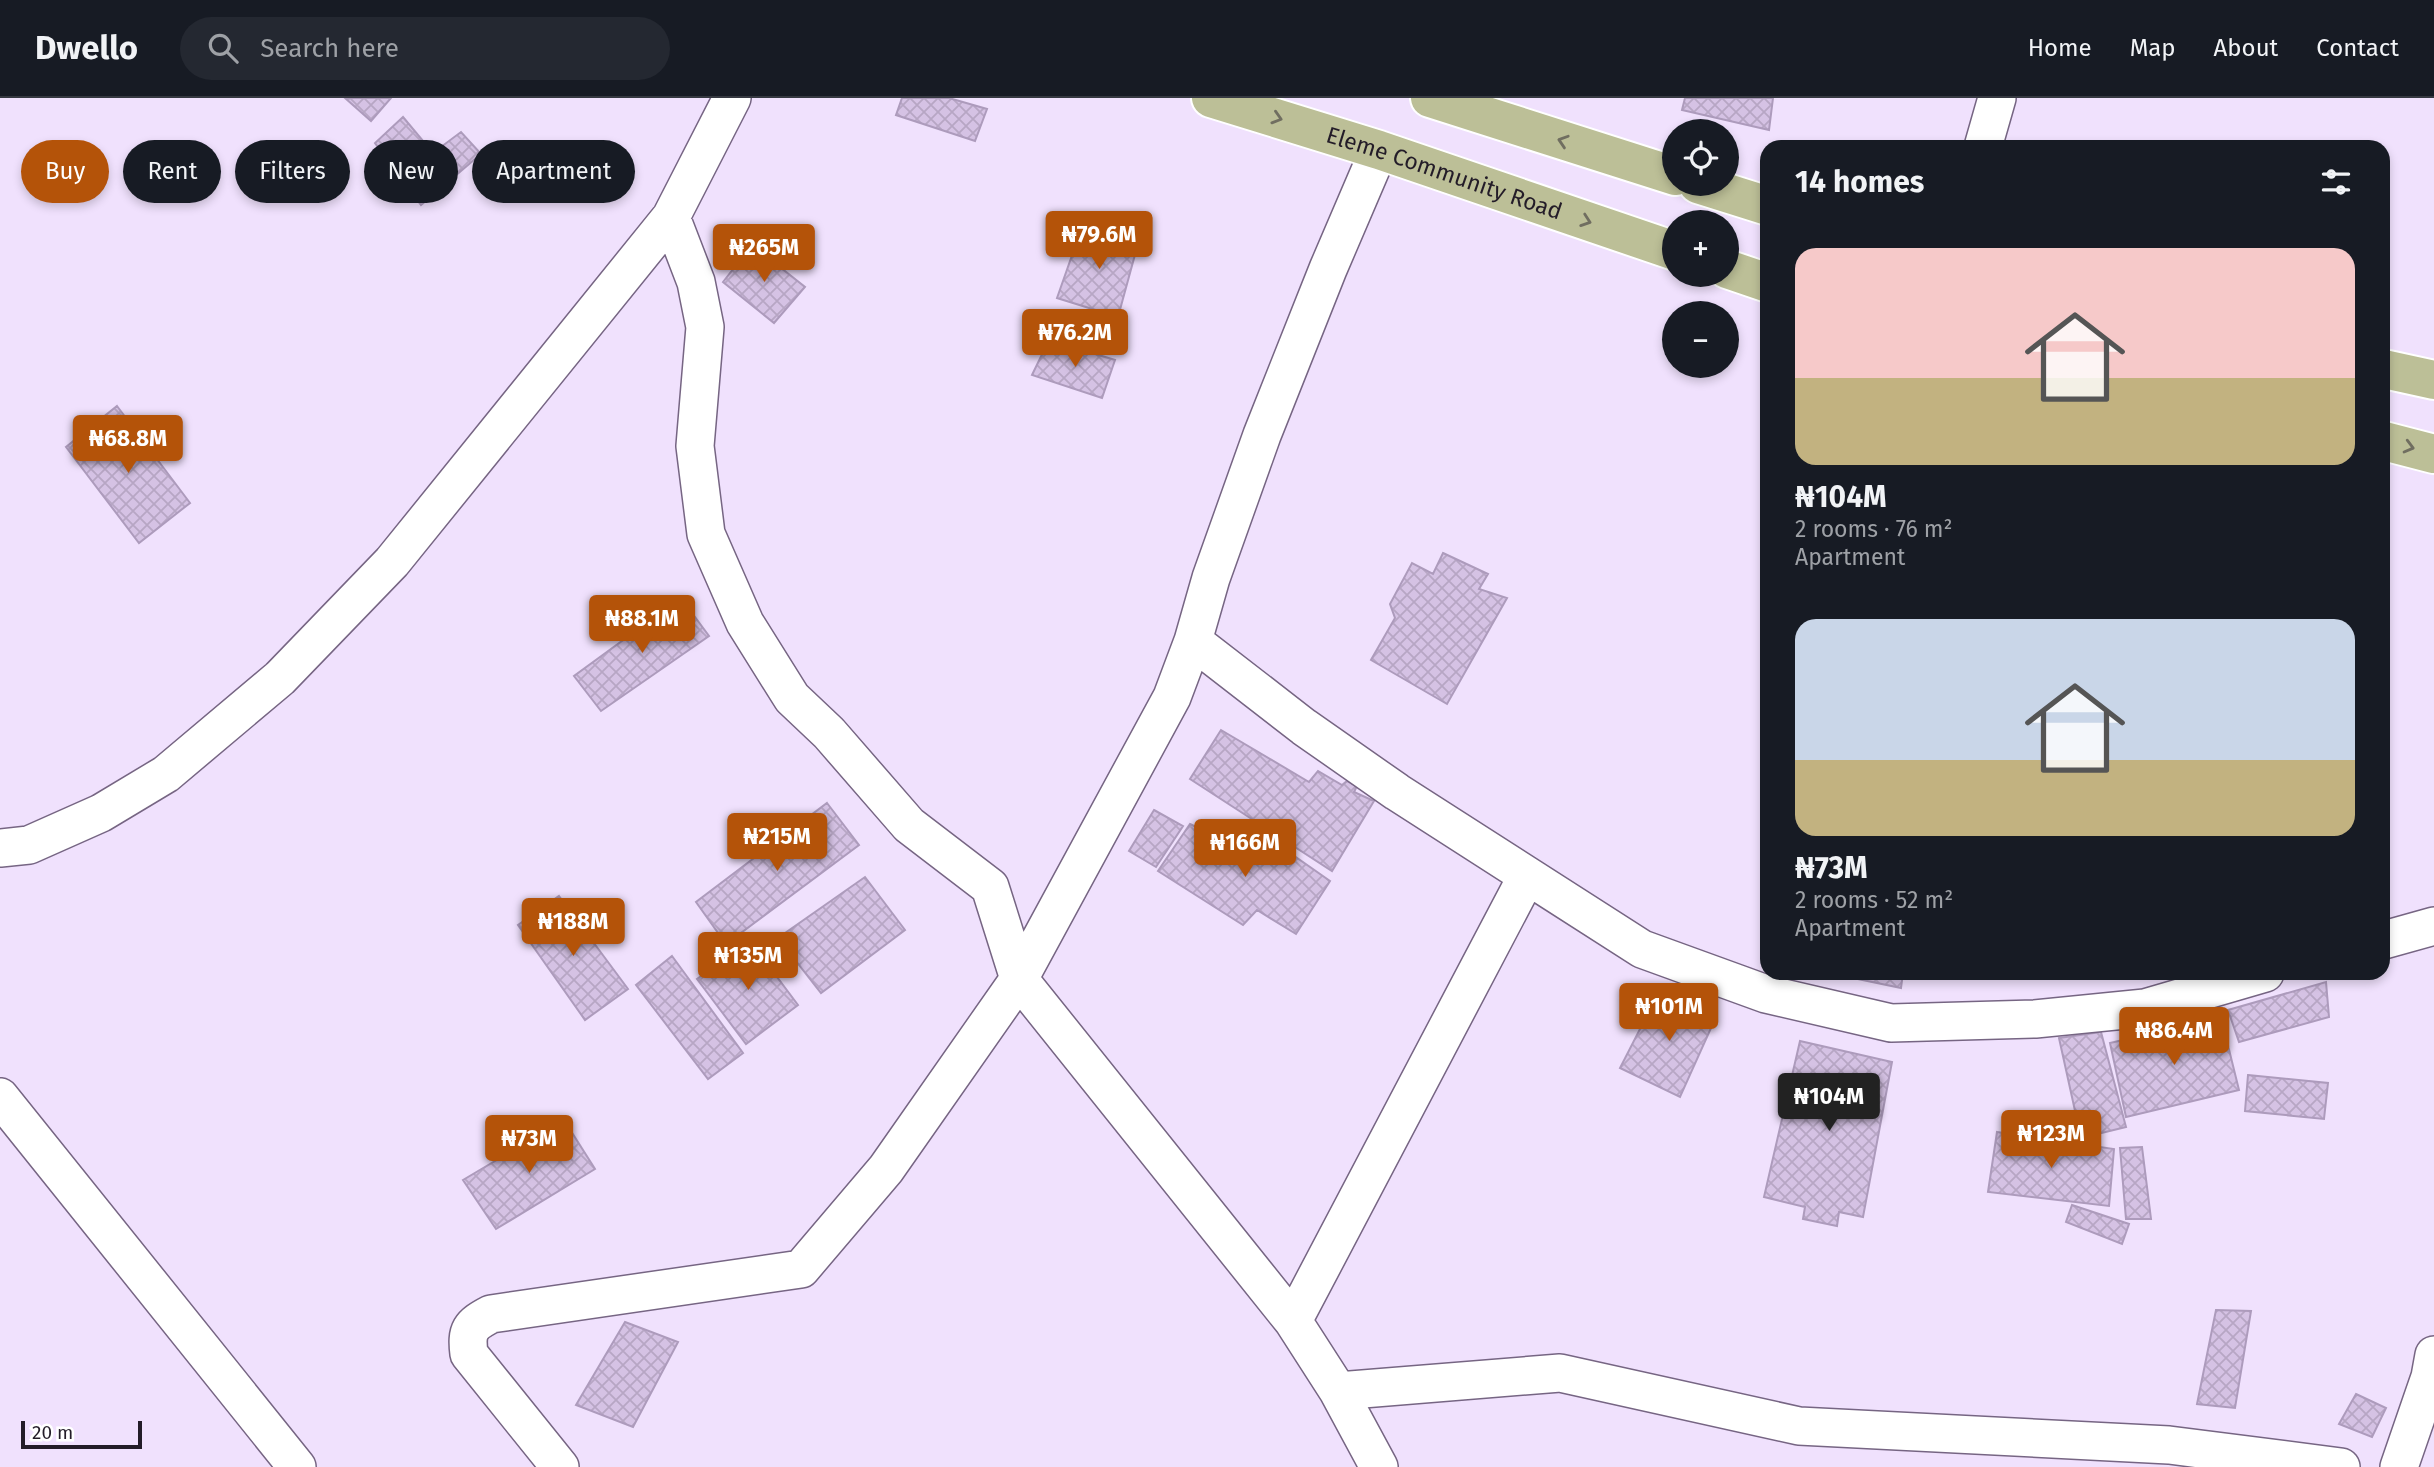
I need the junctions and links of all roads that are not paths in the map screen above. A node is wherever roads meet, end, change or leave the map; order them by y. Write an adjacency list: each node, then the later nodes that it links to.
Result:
1 (732, 98): 10 (street)
2 (1211, 98): 6 (main road, Eleme Community Road, one-way to 6)
3 (1430, 98): 7 (main road, one-way to 3)
4 (1997, 98): 5 (street)
5 (1985, 140)
6 (1379, 150): 11 (main road, Eleme Community Road, one-way to 11); 18 (street)
7 (1662, 172)
8 (1736, 196): 9 (main road)
9 (1760, 203)
10 (671, 217): 19 (street); 23 (street)
11 (1662, 247)
12 (1739, 273): 13 (main road)
13 (1760, 280)
14 (2390, 370): 15 (main road)
15 (2434, 380)
16 (2390, 443): 17 (main road, one-way to 17)
17 (2434, 454)
18 (1193, 641): 20 (street); 23 (street)
19 (0, 848)
20 (1527, 876): 24 (street); 26 (street)
21 (2434, 926): 22 (street)
22 (2390, 938)
23 (1019, 979): 26 (street); 30 (street)
24 (2241, 980)
25 (0, 1097): 29 (street)
26 (1293, 1321): 28 (street)
27 (2434, 1355): 33 (street)
28 (1338, 1391): 31 (street); 32 (street)
29 (297, 1467)
30 (560, 1467)
31 (1379, 1467)
32 (2340, 1467)
33 (2399, 1467)

